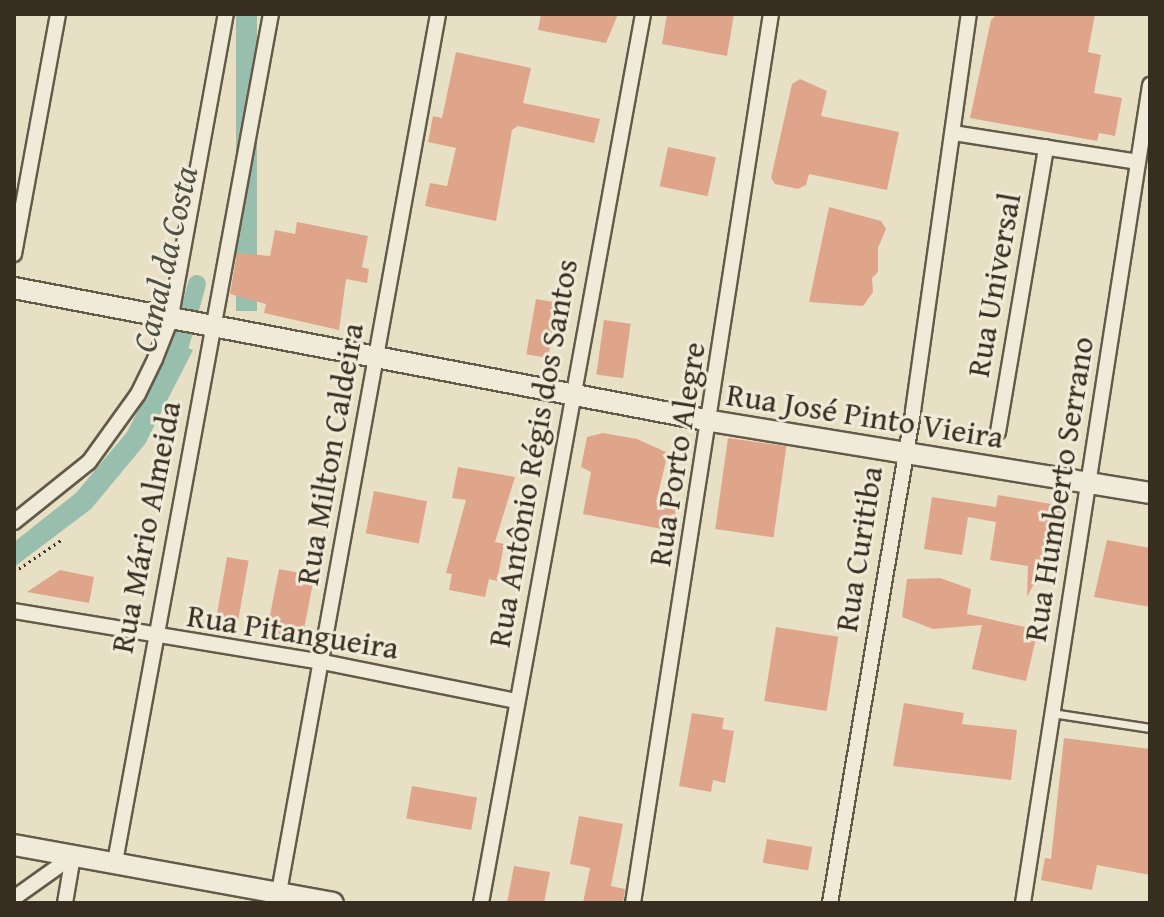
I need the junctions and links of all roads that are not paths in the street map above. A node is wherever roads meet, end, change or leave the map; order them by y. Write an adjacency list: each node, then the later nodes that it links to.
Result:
1 (58, 14): 12 (street)
2 (226, 14): 14 (street)
3 (271, 14): 15 (street, Rua Mário Almeida)
4 (438, 14): 16 (street, Rua Milton Caldeira)
5 (643, 14): 17 (street, Rua Antônio Régis dos Santos)
6 (771, 14): 18 (street, Rua Porto Alegre)
7 (969, 14): 9 (street, Rua Curitiba)
8 (1150, 85): 11 (street, Rua Humberto Serrano)
9 (953, 133): 10 (street); 20 (street, Rua Curitiba)
10 (1046, 147): 11 (street); 19 (street, Rua Universal)
11 (1138, 162): 21 (street, Rua Humberto Serrano)
12 (14, 254)
13 (14, 288): 14 (street, Rua José Pinto Vieira)
14 (173, 321): 15 (street, Rua José Pinto Vieira); 23 (street)
15 (207, 328): 16 (street, Rua José Pinto Vieira); 25 (street, Rua Mário Almeida)
16 (374, 358): 17 (street, Rua José Pinto Vieira); 26 (street, Rua Milton Caldeira)
17 (570, 395): 18 (street, Rua José Pinto Vieira); 27 (street, Rua Antônio Régis dos Santos)
18 (711, 421): 20 (street, Rua José Pinto Vieira); 38 (street, Rua Porto Alegre)
19 (998, 432)
20 (904, 452): 21 (street, Rua José Pinto Vieira); 39 (street, Rua Curitiba)
21 (1090, 483): 22 (street, Rua José Pinto Vieira); 28 (street, Rua Humberto Serrano)
22 (1150, 493)
23 (14, 522)
24 (14, 611): 25 (street, Rua Pitangueira)
25 (153, 638): 26 (street, Rua Pitangueira); 32 (street, Rua Mário Almeida)
26 (323, 662): 27 (street, Rua Pitangueira); 34 (street, Rua Milton Caldeira)
27 (516, 701): 37 (street, Rua Antônio Régis dos Santos)
28 (1052, 713): 29 (lane); 40 (street, Rua Humberto Serrano)
29 (1150, 728)
30 (14, 845): 31 (street)
31 (73, 856): 32 (street); 33 (street); 35 (street)
32 (115, 862): 34 (street)
33 (14, 898)
34 (278, 898): 36 (street)
35 (65, 903)
36 (333, 903)
37 (481, 903)
38 (633, 903)
39 (830, 903)
40 (1023, 903)

